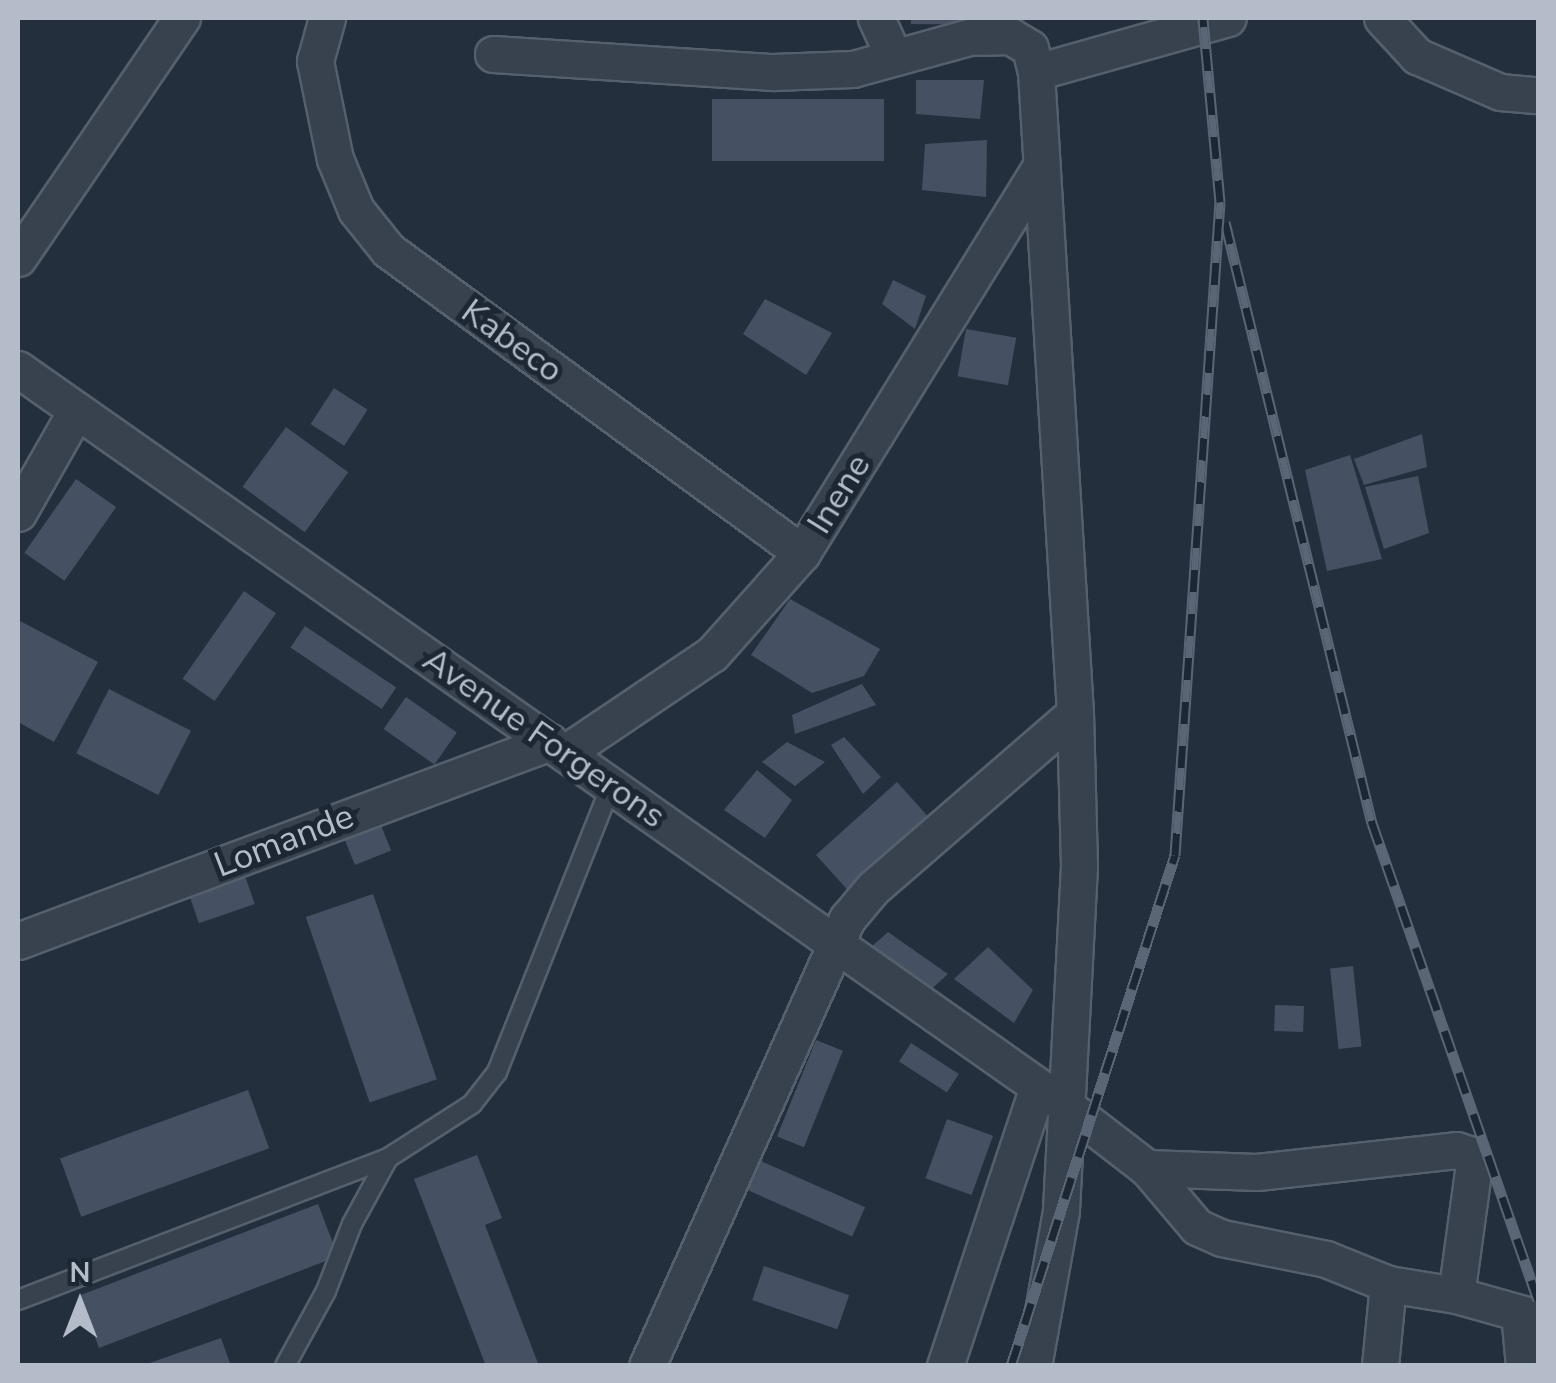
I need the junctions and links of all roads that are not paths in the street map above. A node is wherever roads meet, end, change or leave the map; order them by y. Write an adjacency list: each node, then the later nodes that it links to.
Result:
1 (182, 18): 11 (street)
2 (327, 18): 15 (street, Kabeco)
3 (876, 18): 7 (street)
4 (1228, 18): 8 (street)
5 (1382, 18): 9 (street)
6 (494, 54): 7 (street)
7 (893, 54): 8 (street)
8 (1036, 72): 10 (street)
9 (1538, 94)
10 (1039, 170): 15 (street, Inene); 16 (street)
11 (18, 258)
12 (18, 369): 13 (street, Avenue Forgerons)
13 (76, 411): 14 (street); 17 (street, Avenue Forgerons)
14 (18, 513)
15 (802, 554): 17 (street, Inene)
16 (1075, 714): 20 (street); 22 (street)
17 (558, 747): 18 (street, Avenue Forgerons); 19 (street, Lomande)
18 (611, 786): 20 (street, Avenue Forgerons); 23 (lane)
19 (18, 941)
20 (835, 945): 21 (street, Avenue Forgerons); 30 (street)
21 (1038, 1086): 22 (street, Avenue Forgerons); 31 (street)
22 (1069, 1108): 24 (street, Avenue Forgerons); 32 (street)
23 (388, 1158): 27 (lane); 29 (lane)
24 (1147, 1168): 25 (street, Avenue Forgerons); 26 (street)
25 (1388, 1284): 26 (street, Avenue Forgerons); 33 (street)
26 (1456, 1296): 28 (street, Avenue Forgerons)
27 (18, 1300)
28 (1529, 1315): 34 (street)
29 (285, 1366)
30 (647, 1366)
31 (944, 1366)
32 (1033, 1366)
33 (1380, 1366)
34 (1524, 1366)

